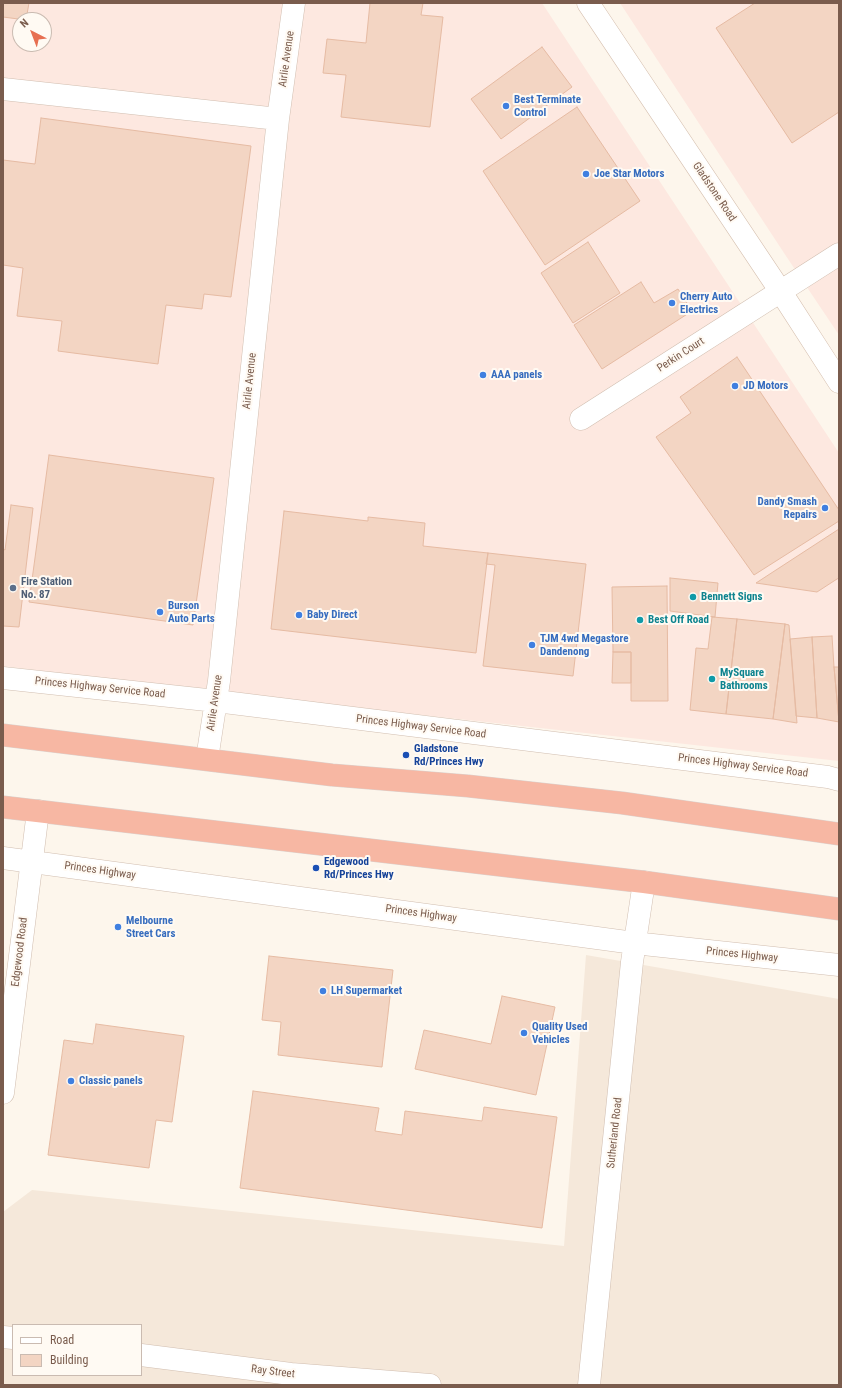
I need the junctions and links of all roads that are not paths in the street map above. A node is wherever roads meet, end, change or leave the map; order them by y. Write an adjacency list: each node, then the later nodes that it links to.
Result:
1 (294, 3): 4 (street, Airlie Avenue)
2 (588, 3): 6 (street, Gladstone Road)
3 (3, 89): 4 (street)
4 (278, 119): 10 (street, Airlie Avenue)
5 (839, 254): 6 (street, Perkin Court)
6 (781, 292): 7 (street, Gladstone Road); 8 (street, Perkin Court)
7 (839, 382)
8 (581, 419)
9 (3, 678): 10 (street, Princes Highway Service Road)
10 (216, 701): 12 (street, Airlie Avenue); 13 (street, Princes Highway Service Road)
11 (3, 735): 12 (highway)
12 (207, 759): 16 (highway)
13 (839, 780)
14 (3, 807): 15 (highway)
15 (38, 811): 18 (street, Edgewood Road); 19 (highway)
16 (839, 834)
17 (3, 858): 18 (street, Princes Highway)
18 (31, 862): 21 (street, Princes Highway); 23 (street, Edgewood Road)
19 (644, 882): 20 (highway); 21 (street, Sutherland Road)
20 (839, 909)
21 (634, 943): 22 (street, Princes Highway); 27 (street, Sutherland Road)
22 (839, 965)
23 (3, 1093)
24 (142, 1355): 25 (street, Ray Street)
25 (290, 1380): 26 (street, Ray Street)
26 (430, 1385)
27 (589, 1385)

